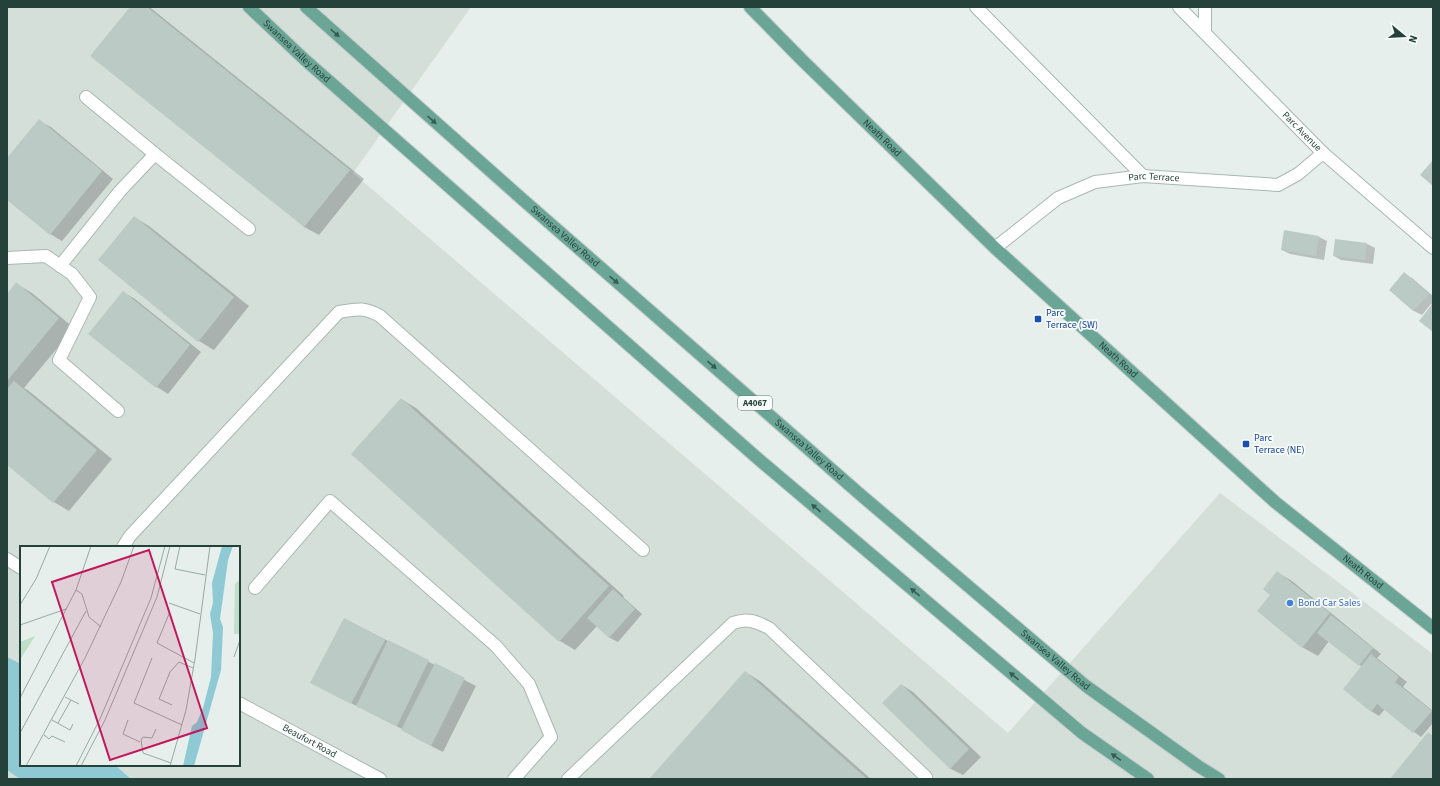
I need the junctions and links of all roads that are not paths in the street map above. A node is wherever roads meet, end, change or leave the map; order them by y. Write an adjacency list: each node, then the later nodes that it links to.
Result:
1 (249, 7): 29 (main road, Swansea Valley Road, one-way to 1)
2 (306, 7): 30 (main road, Swansea Valley Road / A4067, one-way to 30)
3 (750, 7): 13 (main road, Neath Road)
4 (976, 7): 11 (street)
5 (1179, 7): 7 (street, Parc Avenue)
6 (1205, 7): 7 (street)
7 (1205, 32): 9 (street, Parc Avenue)
8 (86, 97): 10 (street)
9 (1323, 153): 11 (street, Parc Terrace); 14 (street, Parc Avenue)
10 (154, 154): 12 (street); 16 (street)
11 (1143, 176): 13 (street, Parc Terrace)
12 (249, 229)
13 (995, 248): 23 (main road, Neath Road)
14 (1433, 248)
15 (7, 258): 16 (street)
16 (60, 266): 17 (street)
17 (118, 411)
18 (124, 546): 19 (street)
19 (643, 550)
20 (7, 559): 21 (street)
21 (20, 567)
22 (255, 588): 27 (street)
23 (1433, 628)
24 (240, 704): 26 (street, Beaufort Road)
25 (926, 777): 28 (street)
26 (380, 779)
27 (514, 779)
28 (568, 779)
29 (1148, 779)
30 (1219, 779)

